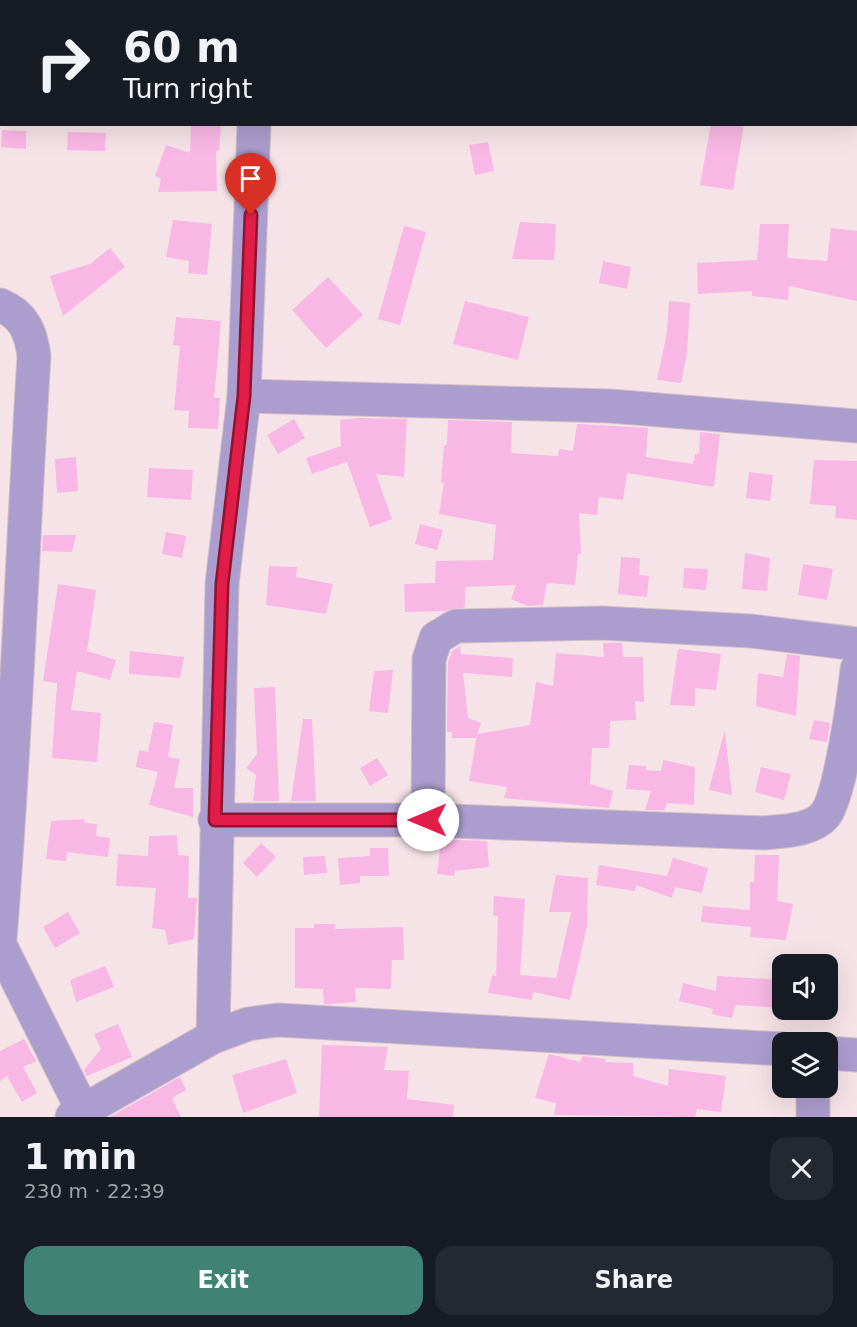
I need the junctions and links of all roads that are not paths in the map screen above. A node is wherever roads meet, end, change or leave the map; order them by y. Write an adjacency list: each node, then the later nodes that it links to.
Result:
1 (254, 126): 3 (street)
2 (0, 305): 9 (street)
3 (244, 396): 4 (street); 7 (street)
4 (857, 426)
5 (857, 644): 8 (street)
6 (857, 669): 8 (street)
7 (215, 820): 8 (street); 11 (street)
8 (428, 820)
9 (0, 938)
10 (0, 945): 16 (street)
11 (213, 1037): 12 (street); 16 (street)
12 (772, 1049)
13 (838, 1054): 14 (street)
14 (857, 1055)
15 (813, 1098): 17 (street)
16 (77, 1114)
17 (813, 1117)

